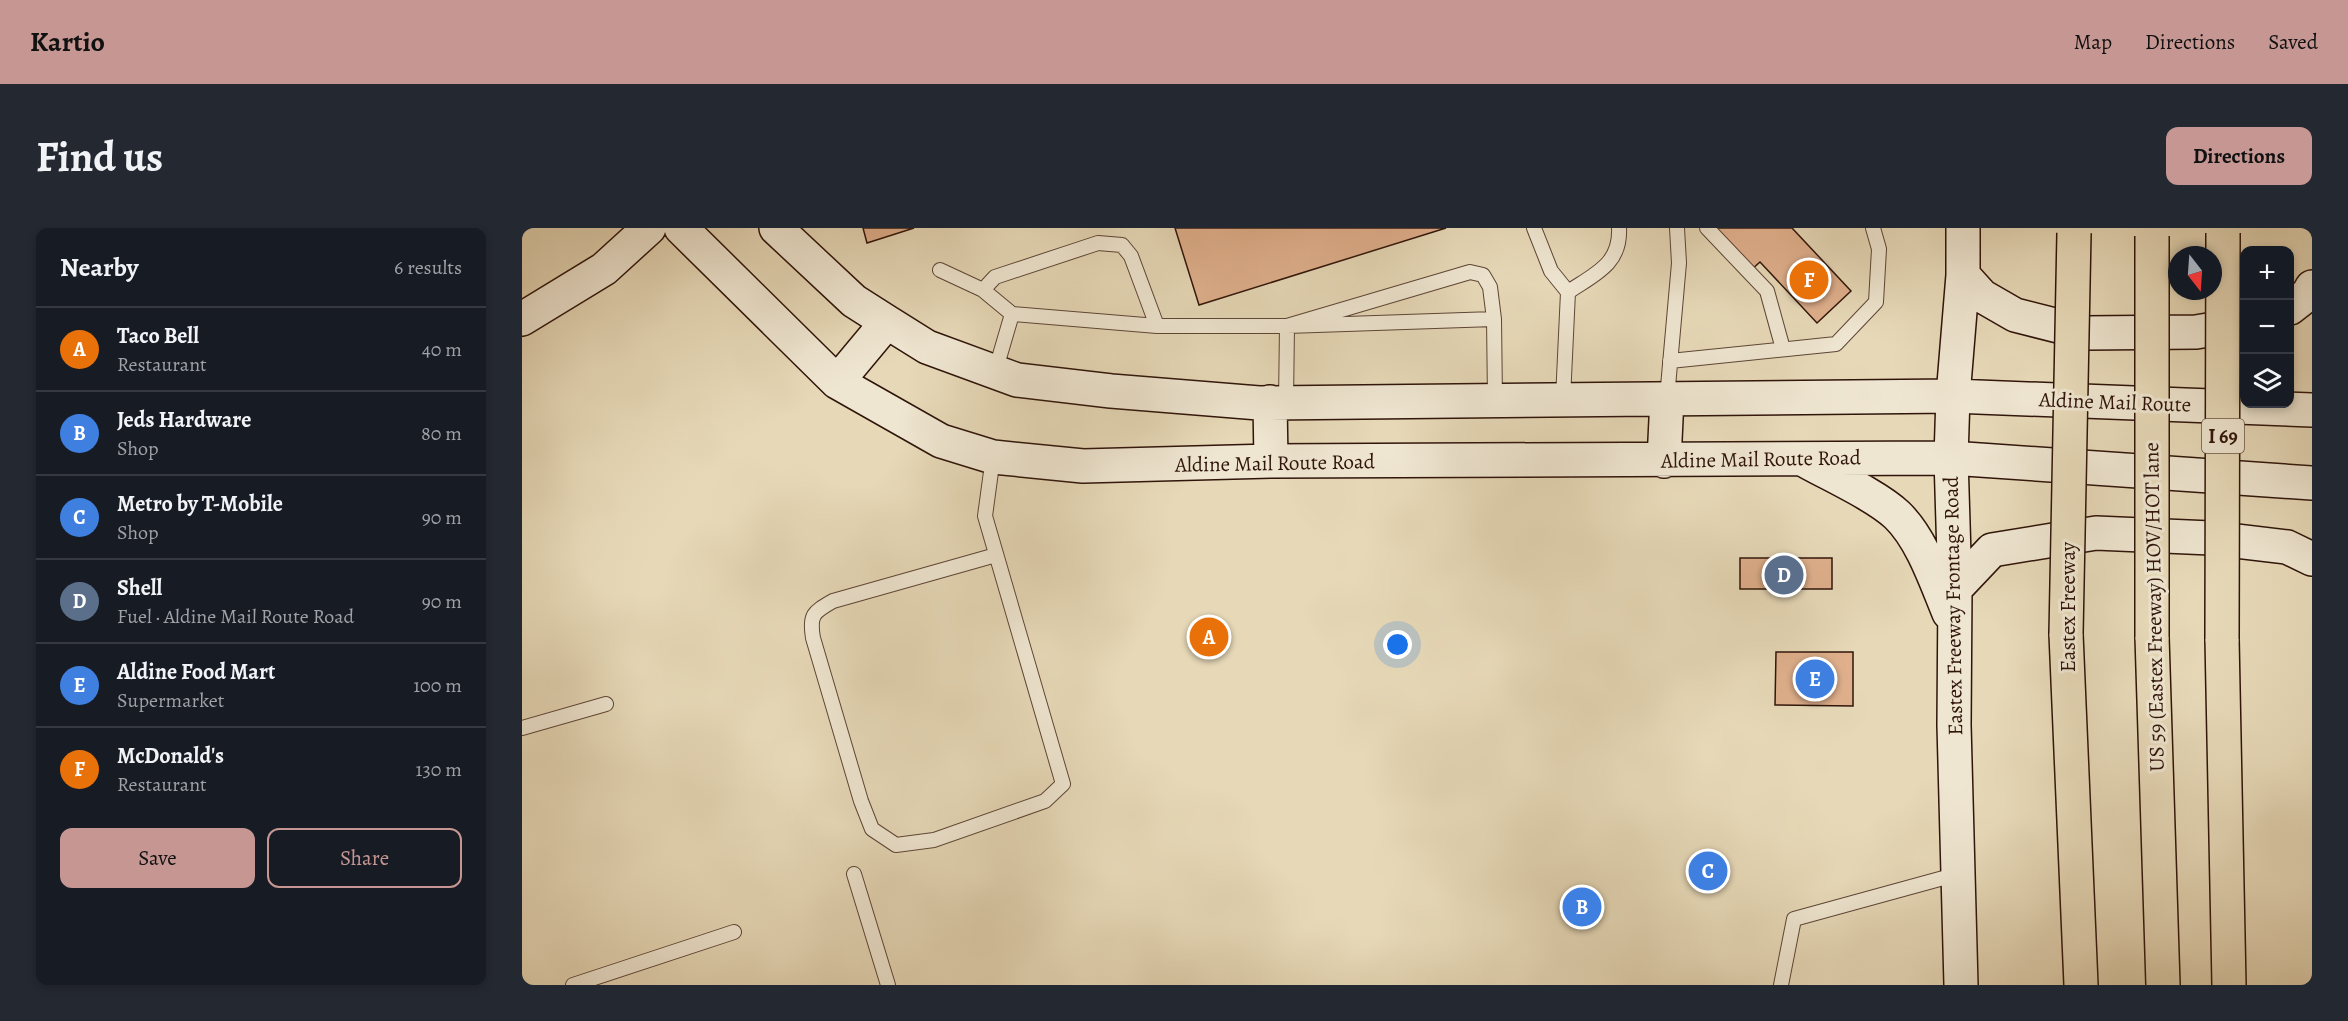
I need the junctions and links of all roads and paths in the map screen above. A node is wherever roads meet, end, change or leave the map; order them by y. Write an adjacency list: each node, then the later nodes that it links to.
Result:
1 (649, 228): 20 (street)
2 (681, 228): 29 (street, Aldine Mail Route Road)
3 (776, 228): 22 (street)
4 (1534, 228): 17 (lane)
5 (1619, 228): 17 (lane)
6 (1677, 228): 27 (lane)
7 (1707, 228): 26 (lane)
8 (1873, 228): 26 (lane)
9 (1963, 228): 14 (street, Eastex Freeway Frontage Road)
10 (2074, 230): 55 (highway, Eastex Freeway, bridge)
11 (2224, 230): 57 (highway, I 69, bridge)
12 (2152, 232): 56 (highway, US 59 (Eastex Freeway) HOV/HOT lane, bridge)
13 (940, 270): 16 (lane)
14 (1963, 275): 23 (street); 30 (street, Eastex Freeway Frontage Road)
15 (2312, 287): 18 (street)
16 (983, 290): 19 (lane); 24 (lane)
17 (1568, 292): 32 (lane)
18 (2294, 304)
19 (1012, 314): 24 (lane); 28 (lane)
20 (522, 319)
21 (1494, 319): 25 (lane); 25 (lane); 33 (lane)
22 (887, 322): 28 (street); 29 (street)
23 (2240, 325)
24 (1157, 326): 25 (lane)
25 (1287, 326): 34 (lane)
26 (1783, 349): 27 (lane)
27 (1670, 361): 31 (lane)
28 (995, 372): 34 (street)
29 (837, 382): 36 (street, Aldine Mail Route Road)
30 (1953, 396): 31 (street); 35 (street, Aldine Mail Route); 37 (street, Eastex Freeway Frontage Road)
31 (1667, 398): 32 (street); 40 (street)
32 (1563, 399): 33 (street)
33 (1495, 400): 34 (street)
34 (1278, 402): 39 (street)
35 (2312, 410)
36 (993, 457): 39 (street, Aldine Mail Route Road); 42 (lane)
37 (1951, 458): 38 (street, Aldine Mail Route Road); 41 (street); 44 (street, Eastex Freeway Frontage Road)
38 (1804, 460): 40 (street, Aldine Mail Route Road); 45 (street)
39 (1271, 461): 40 (street, Aldine Mail Route Road)
40 (1664, 461)
41 (2312, 483)
42 (996, 555): 42 (lane)
43 (2312, 559): 44 (street)
44 (1955, 589): 45 (street, Eastex Freeway Frontage Road)
45 (1955, 626): 49 (street, Eastex Freeway Frontage Road)
46 (606, 704): 47 (lane)
47 (522, 728)
48 (854, 874): 52 (lane)
49 (1958, 874): 53 (lane); 54 (street, Eastex Freeway Frontage Road)
50 (734, 932): 51 (lane)
51 (573, 985)
52 (888, 985)
53 (1781, 985)
54 (1961, 985)
55 (2081, 985)
56 (2163, 985)
57 (2229, 985)

